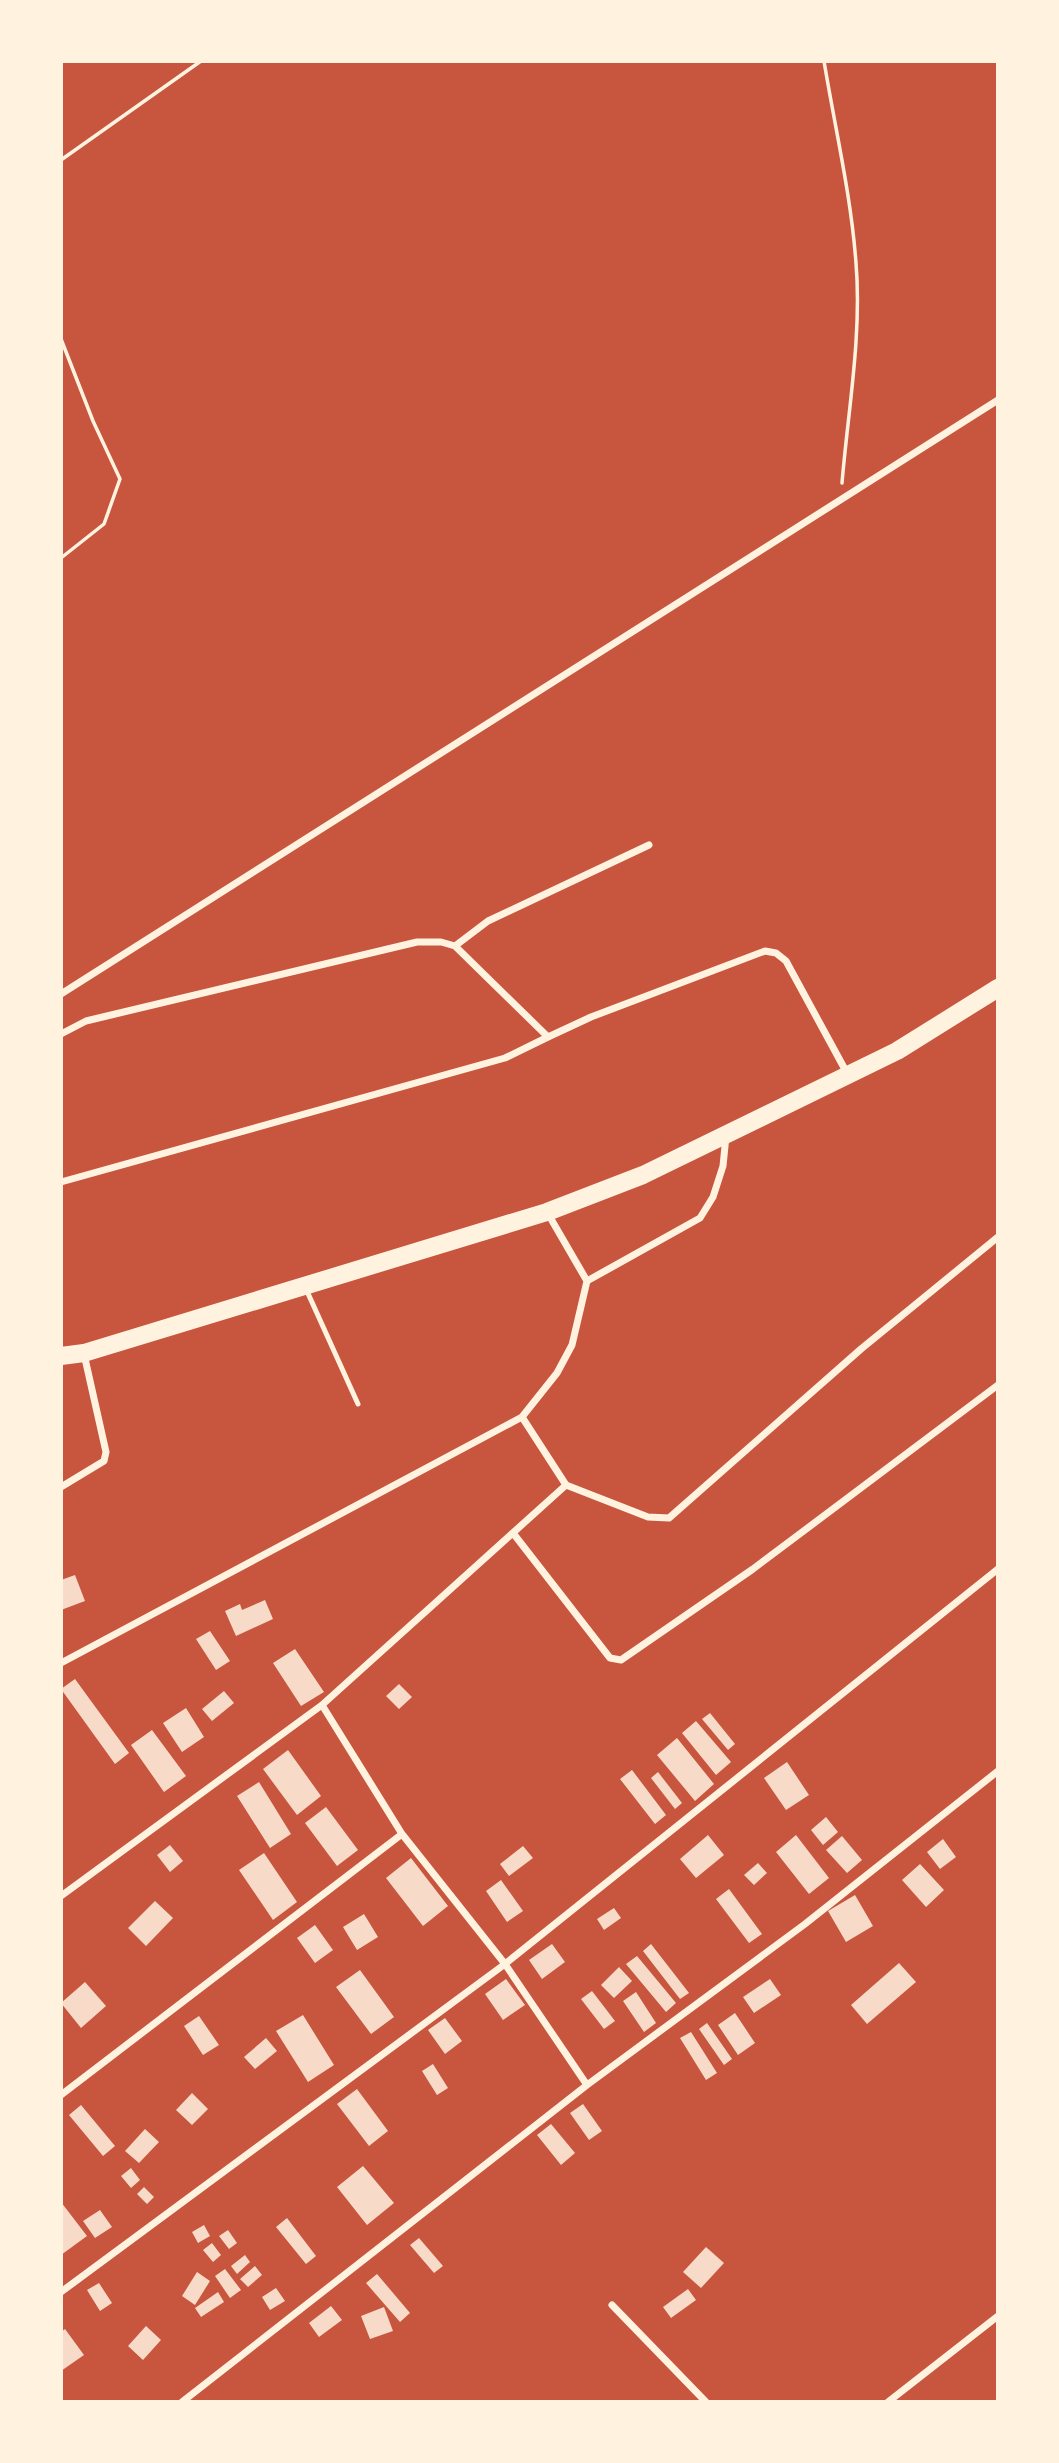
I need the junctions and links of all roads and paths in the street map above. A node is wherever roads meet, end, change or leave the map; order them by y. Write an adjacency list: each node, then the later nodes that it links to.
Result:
1 (201, 61): 3 (path)
2 (824, 61): 6 (path)
3 (61, 160)
4 (61, 339): 7 (path)
5 (998, 401): 6 (street)
6 (840, 502): 11 (street)
7 (61, 558)
8 (649, 845): 9 (street)
9 (455, 946): 12 (street); 13 (street)
10 (998, 988): 14 (highway)
11 (61, 994)
12 (61, 1034)
13 (548, 1037): 14 (street); 16 (street)
14 (849, 1075): 15 (highway)
15 (726, 1135): 17 (highway); 19 (street)
16 (61, 1182)
17 (547, 1212): 19 (street); 20 (highway)
18 (998, 1237): 26 (street)
19 (587, 1281): 25 (street)
20 (305, 1286): 21 (highway); 24 (lane)
21 (84, 1353): 22 (highway); 27 (street)
22 (61, 1356)
23 (998, 1385): 28 (street)
24 (358, 1404)
25 (522, 1417): 26 (street); 30 (street)
26 (566, 1485): 28 (street)
27 (61, 1487)
28 (513, 1533): 31 (street)
29 (998, 1569): 35 (street)
30 (61, 1663)
31 (322, 1705): 33 (street); 34 (street)
32 (998, 1771): 36 (street)
33 (402, 1834): 35 (street); 37 (street)
34 (61, 1896)
35 (505, 1964): 36 (street); 38 (street)
36 (587, 2084): 41 (street)
37 (61, 2095)
38 (61, 2292)
39 (612, 2305): 42 (street)
40 (998, 2316): 43 (street)
41 (182, 2402)
42 (706, 2402)
43 (888, 2402)

